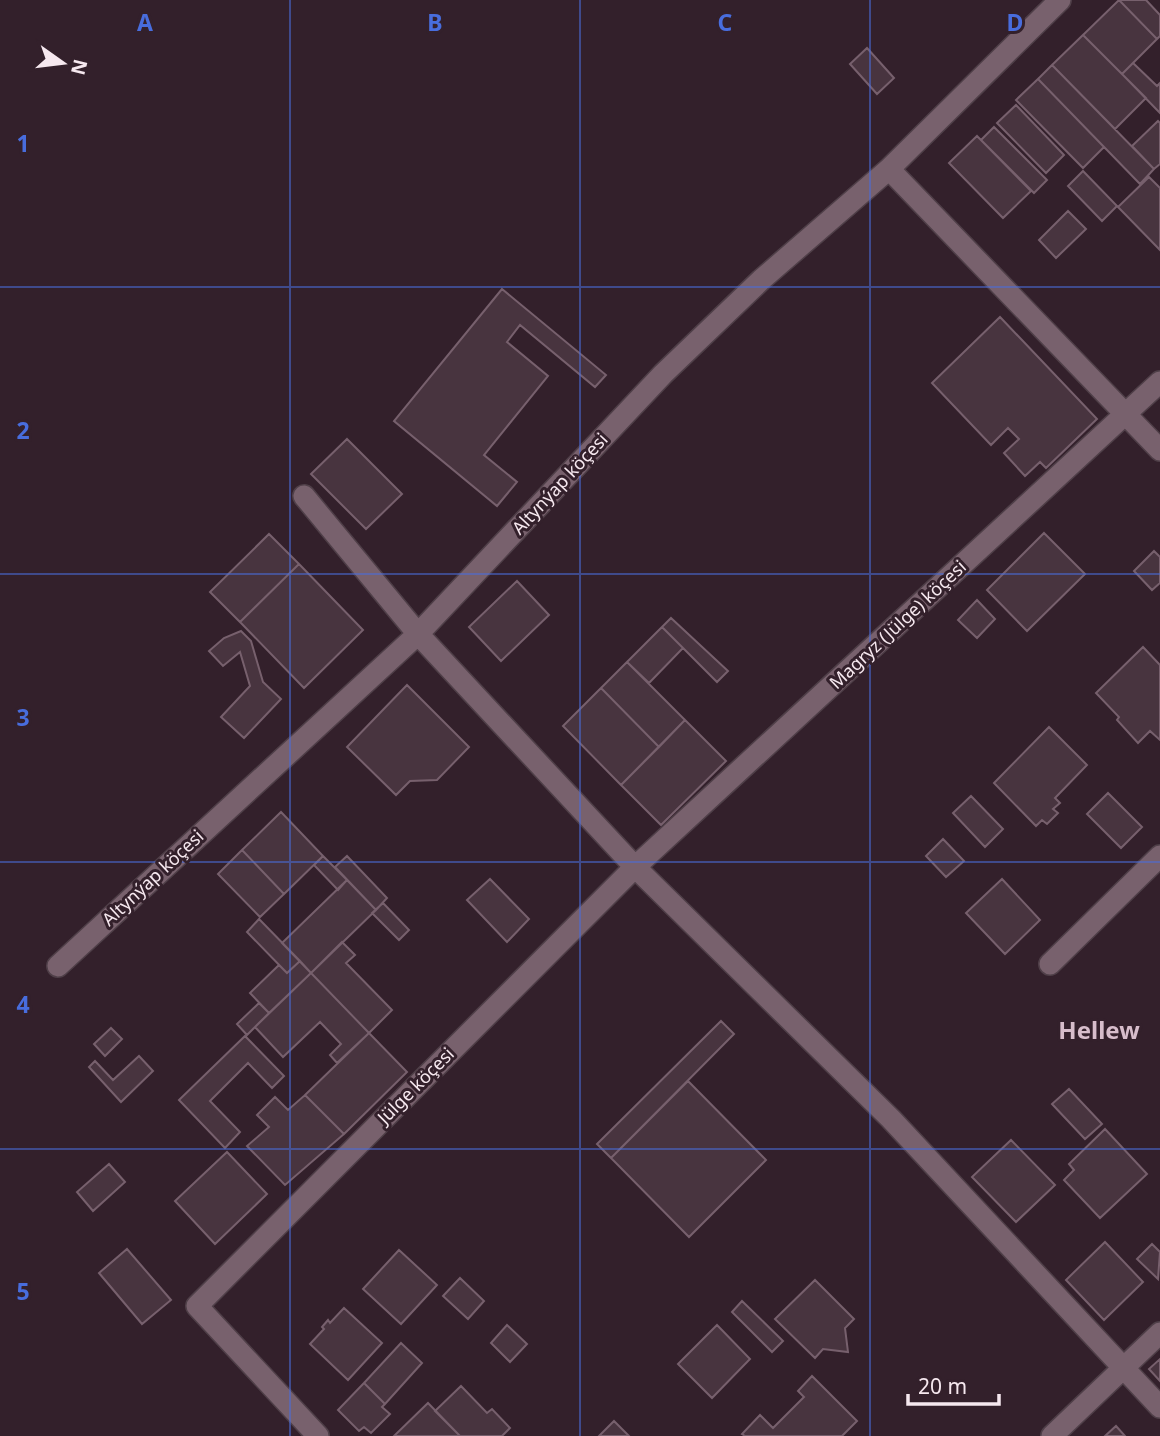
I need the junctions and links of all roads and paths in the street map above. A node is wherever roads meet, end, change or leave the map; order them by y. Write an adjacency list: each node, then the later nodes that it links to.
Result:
1 (1060, 0): 2 (street, Altynýap köçesi)
2 (889, 169): 4 (street); 7 (street, Altynýap köçesi)
3 (1160, 382): 4 (street, Magryz (Jülge) köçesi)
4 (1126, 415): 5 (street); 9 (street, Magryz (Jülge) köçesi)
5 (1160, 450)
6 (304, 496): 7 (street)
7 (418, 634): 9 (street); 11 (street, Altynýap köçesi)
8 (1160, 856): 10 (street)
9 (635, 867): 13 (street); 15 (street, Jülge köçesi)
10 (1050, 964)
11 (58, 966)
12 (1160, 1333): 13 (street)
13 (1124, 1368): 14 (street); 16 (street)
14 (1160, 1407)
15 (318, 1436)
16 (1052, 1436)

